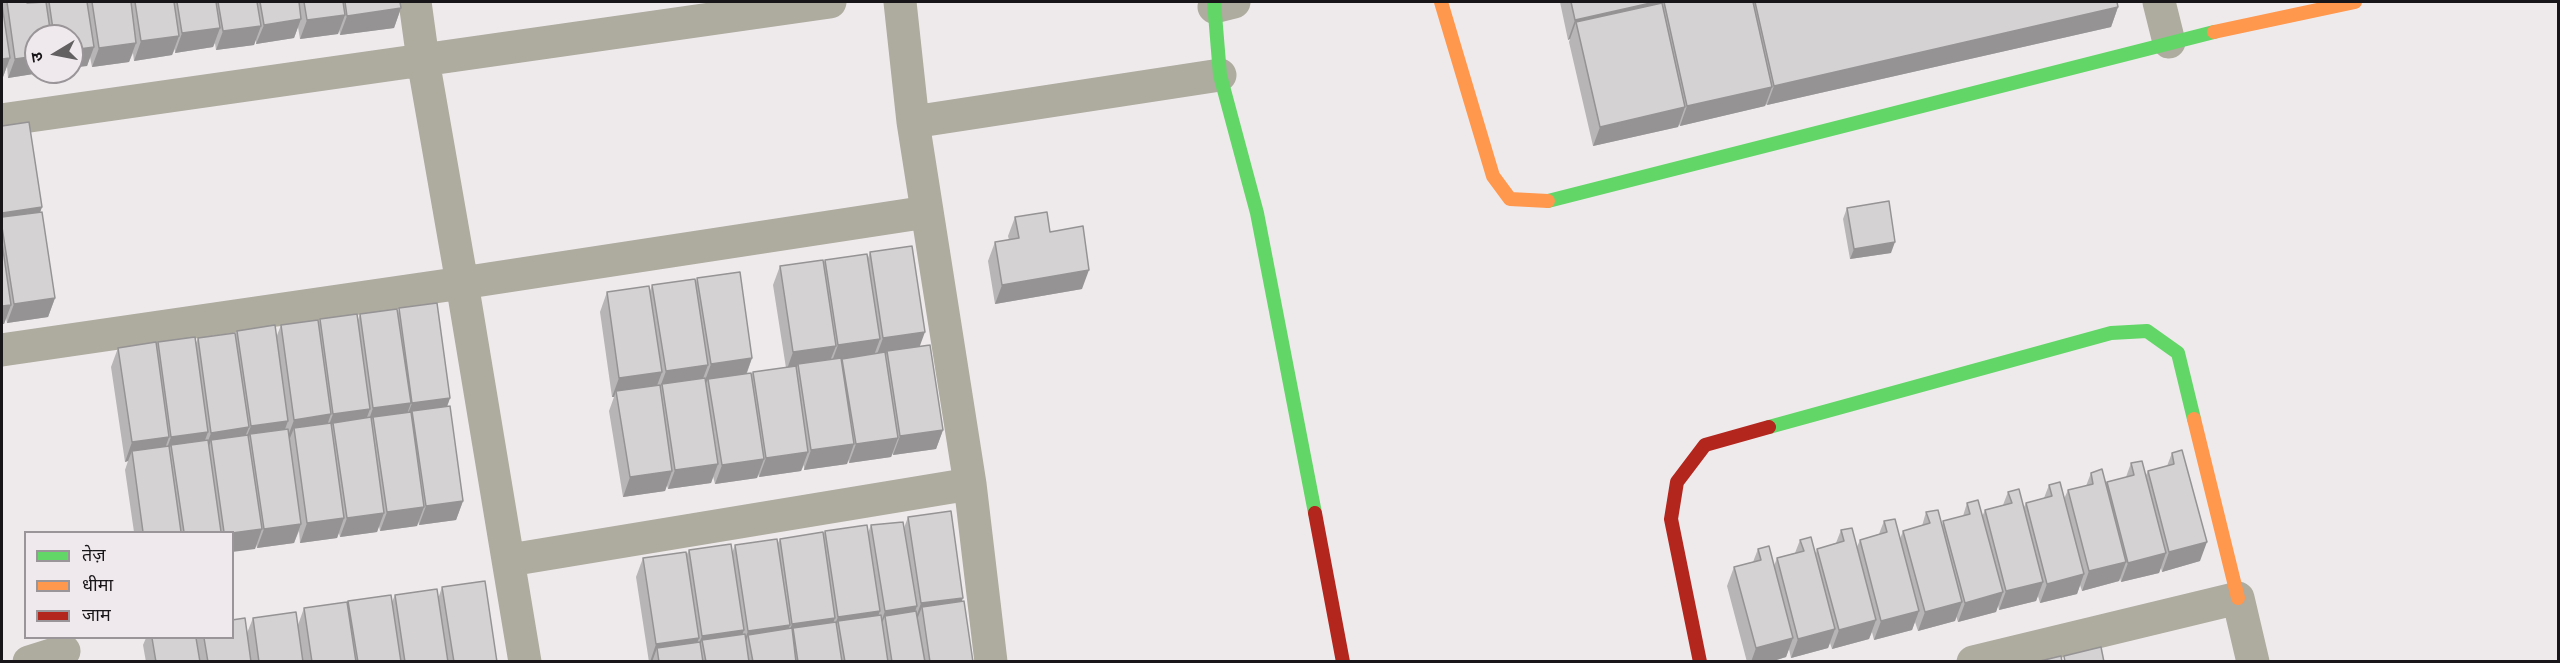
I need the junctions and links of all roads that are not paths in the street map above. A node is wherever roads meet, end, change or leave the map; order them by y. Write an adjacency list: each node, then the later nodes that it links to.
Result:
1 (415, 2): 9 (street)
2 (831, 2): 9 (street)
3 (900, 2): 12 (street)
4 (1441, 2): 8 (street)
5 (2158, 2): 8 (street)
6 (2355, 2): 8 (street)
7 (1221, 3): 10 (street)
8 (2169, 42)
9 (423, 60): 11 (street); 14 (street)
10 (1220, 75): 12 (street); 23 (street)
11 (2, 120)
12 (913, 122): 13 (street)
13 (927, 212): 14 (street); 16 (street)
14 (462, 283): 15 (street); 17 (street)
15 (2, 350)
16 (970, 484): 17 (street); 22 (street)
17 (510, 560): 21 (street)
18 (2238, 598): 24 (street); 25 (street); 26 (street)
19 (64, 651): 20 (street)
20 (29, 662)
21 (525, 662)
22 (991, 662)
23 (1343, 662)
24 (1700, 662)
25 (1973, 662)
26 (2253, 662)

